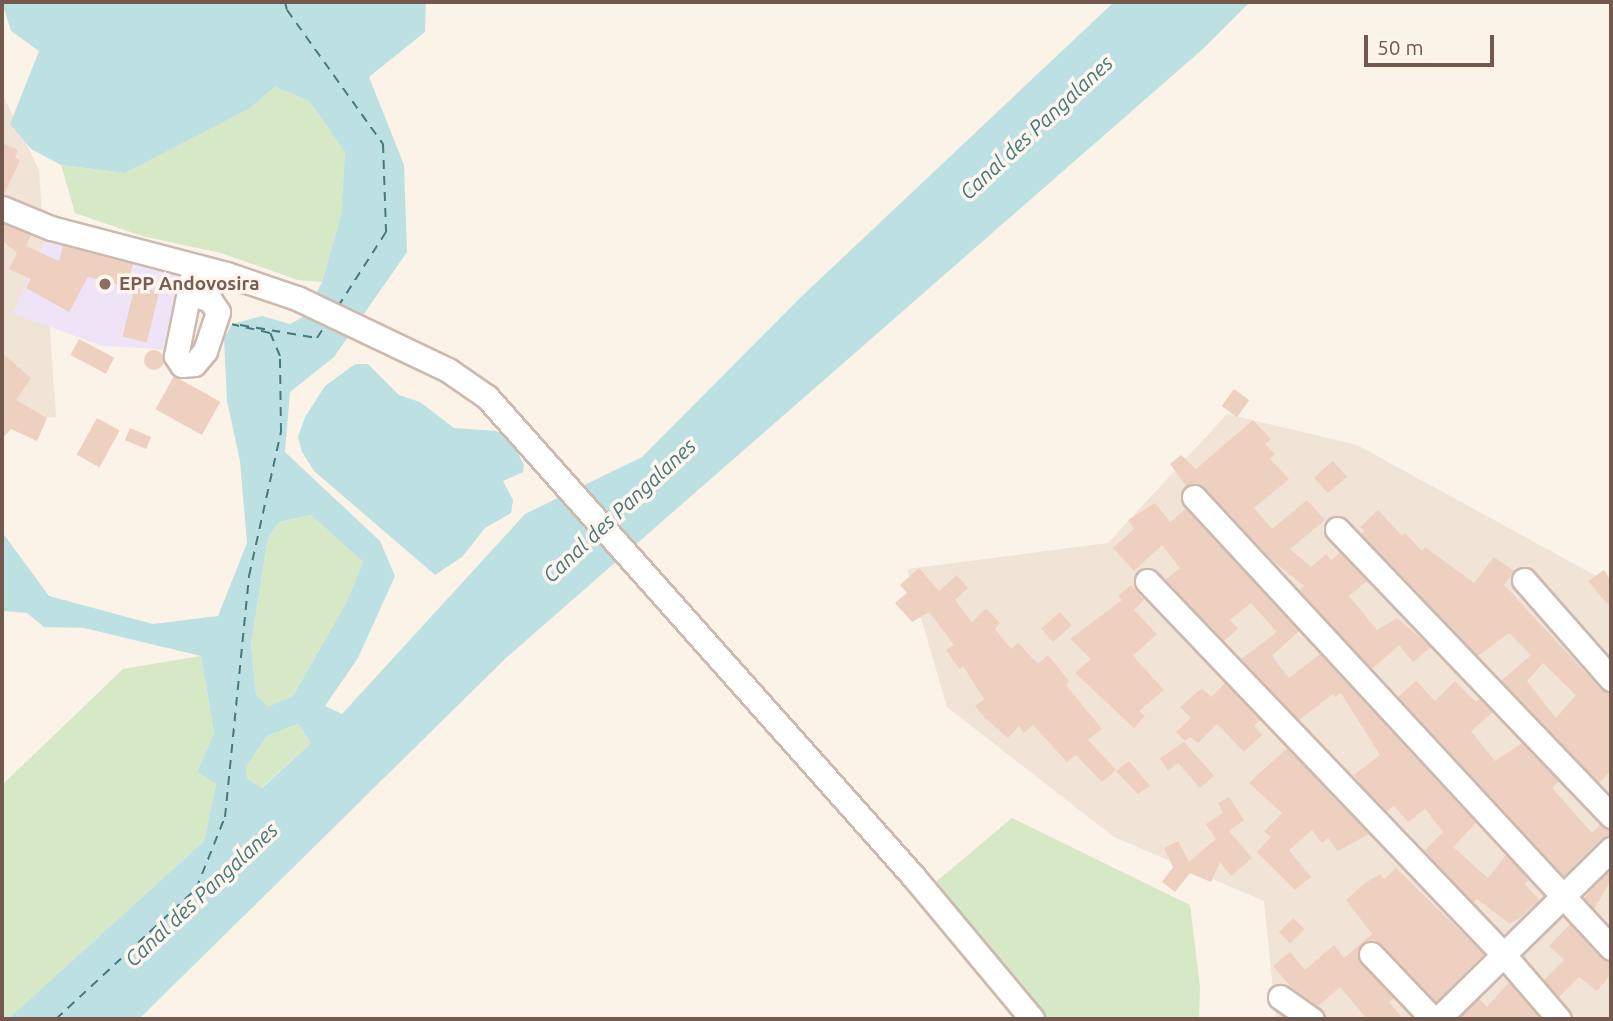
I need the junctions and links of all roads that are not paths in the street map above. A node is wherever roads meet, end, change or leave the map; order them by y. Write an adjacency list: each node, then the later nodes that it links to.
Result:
1 (2, 208): 2 (street)
2 (194, 267): 3 (street); 16 (street)
3 (190, 292)
4 (1194, 497): 11 (street)
5 (1337, 529): 9 (street)
6 (1147, 580): 14 (street)
7 (1524, 580): 8 (street)
8 (1611, 679)
9 (1611, 816)
10 (1611, 849): 11 (street)
11 (1563, 899): 12 (street); 14 (street)
12 (1611, 948)
13 (1371, 954): 18 (street)
14 (1504, 955): 18 (street); 19 (street)
15 (1280, 997): 17 (street)
16 (1032, 1019)
17 (1312, 1019)
18 (1436, 1019)
19 (1559, 1019)

